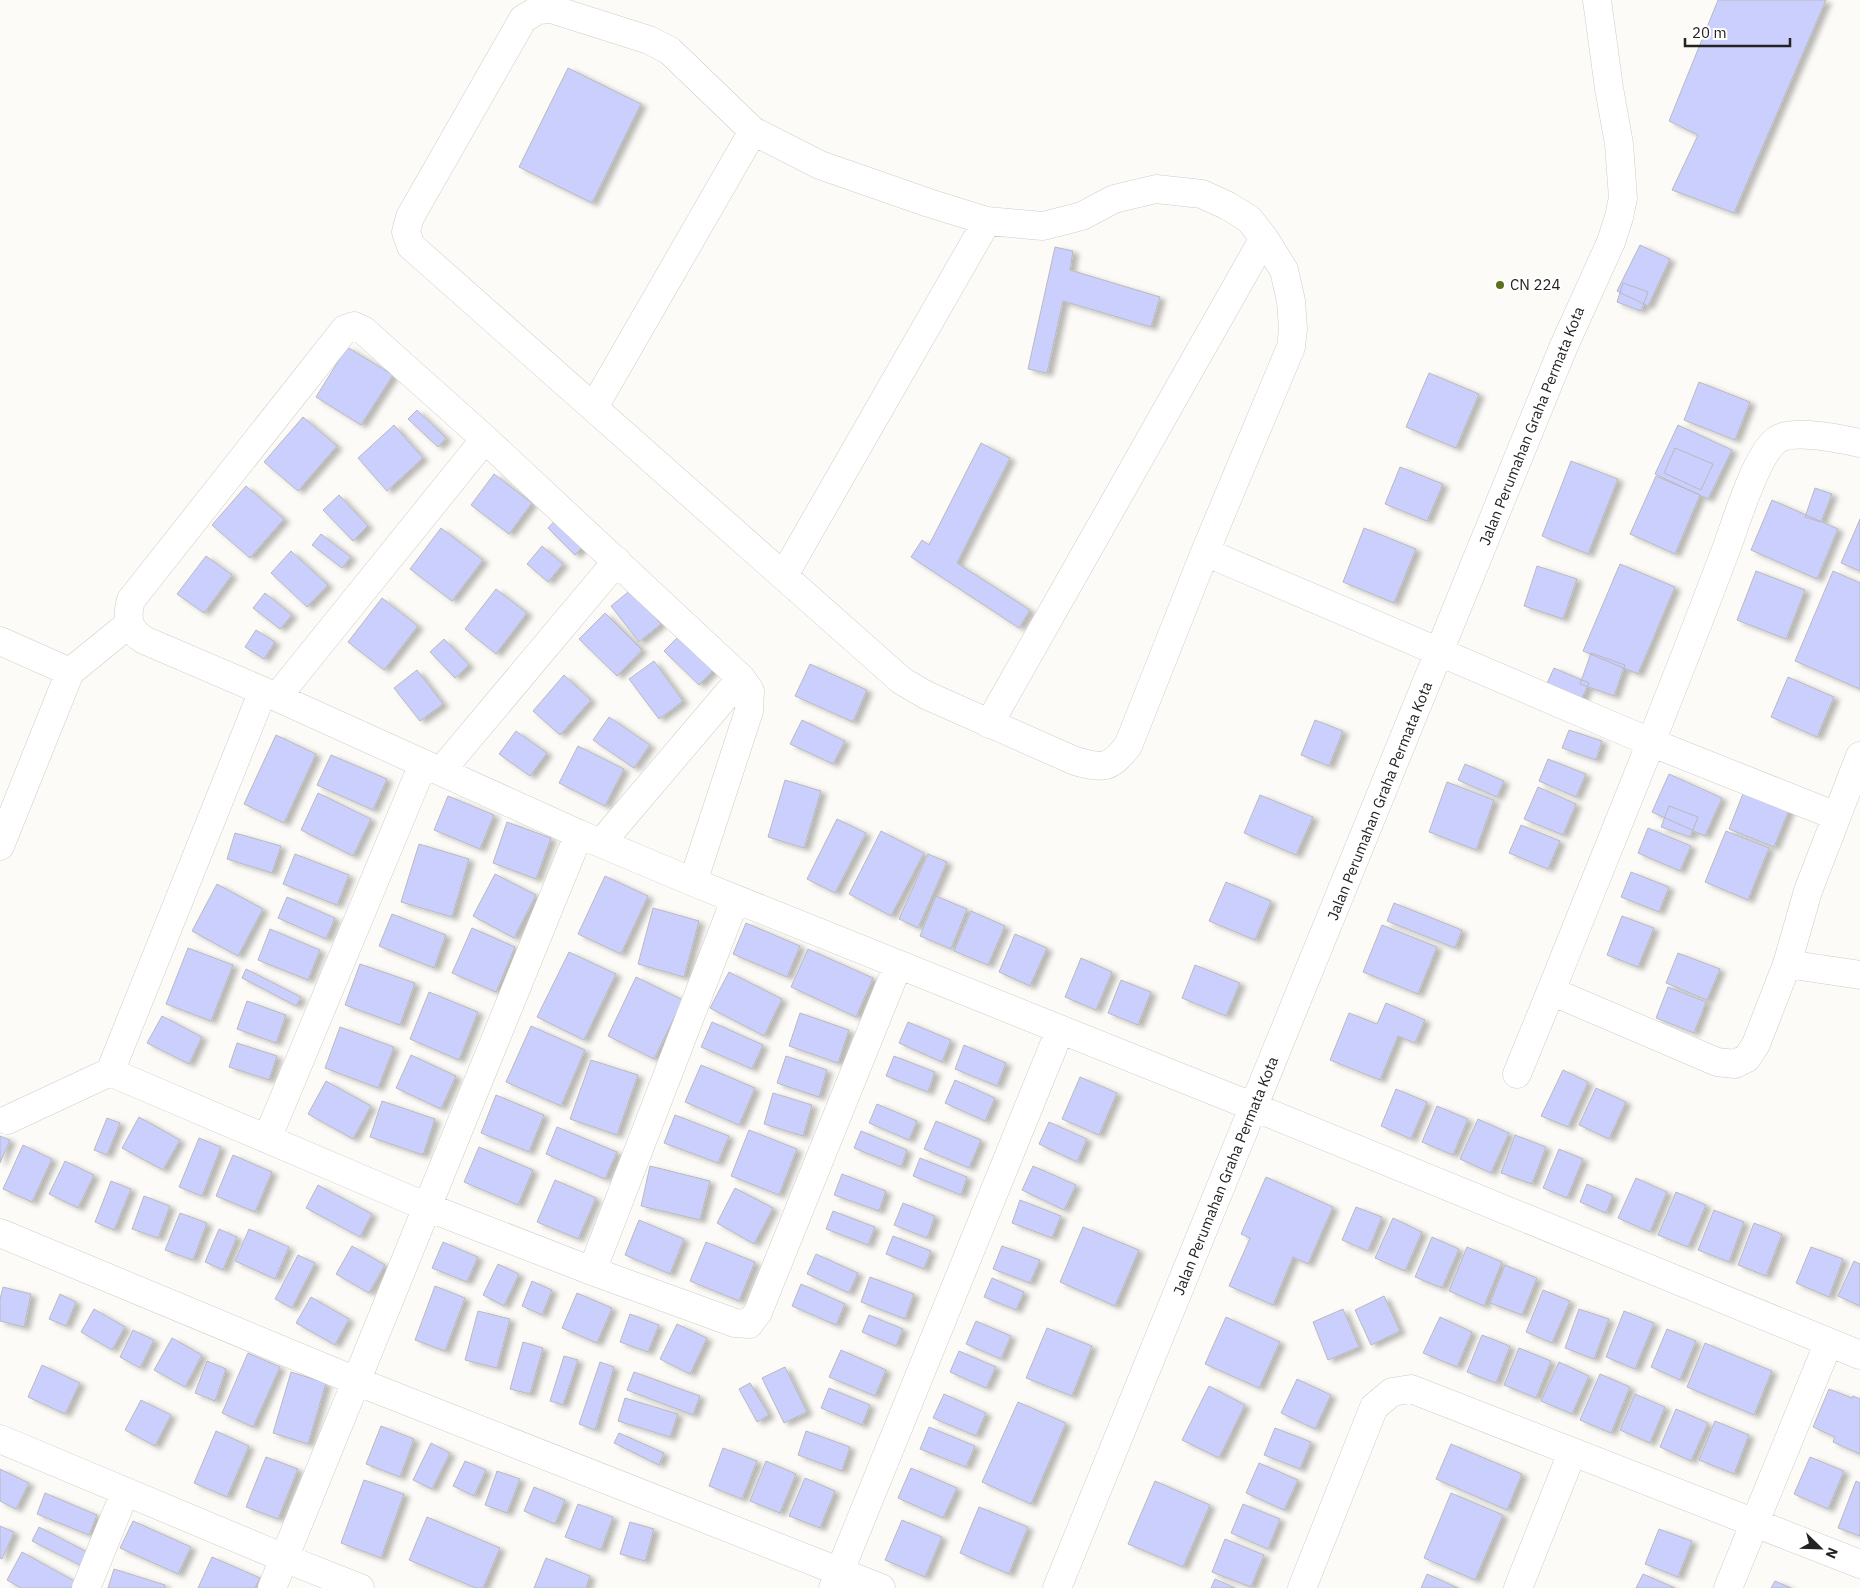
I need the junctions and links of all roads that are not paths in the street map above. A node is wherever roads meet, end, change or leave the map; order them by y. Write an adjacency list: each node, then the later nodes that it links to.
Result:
1 (1597, 0): 13 (street, Jalan Perumahan Graha Permata Kota)
2 (753, 131): 3 (street); 5 (street); 5 (street)
3 (987, 221): 4 (street); 10 (street)
4 (1264, 238): 8 (street); 17 (street)
5 (594, 407): 10 (street)
6 (485, 439): 9 (street); 11 (street); 16 (street)
7 (1860, 443): 18 (street)
8 (1205, 552): 13 (street); 17 (street)
9 (617, 561): 15 (street); 20 (street)
10 (784, 575): 17 (street)
11 (129, 624): 14 (street); 16 (street)
12 (0, 641): 14 (street)
13 (1440, 653): 18 (street); 33 (street, Jalan Perumahan Graha Permata Kota)
14 (70, 672): 23 (street)
15 (741, 678): 22 (street); 24 (street)
16 (270, 694): 20 (street); 31 (street)
17 (989, 724)
18 (1650, 742): 21 (street); 29 (street)
19 (1860, 756): 21 (street)
20 (432, 767): 22 (street); 35 (street)
21 (1836, 816): 26 (street)
22 (590, 839): 24 (street); 36 (street)
23 (0, 846)
24 (693, 882): 25 (street)
25 (735, 900): 27 (street); 38 (street)
26 (1787, 964): 28 (street); 29 (street)
27 (898, 965): 30 (street); 38 (street)
28 (1860, 975)
29 (1551, 992): 32 (street)
30 (1060, 1030): 33 (street); 48 (street)
31 (110, 1072): 34 (street); 35 (street)
32 (1518, 1074)
33 (1254, 1107): 39 (street); 53 (street, Jalan Perumahan Graha Permata Kota)
34 (7, 1120)
35 (267, 1139): 36 (street)
36 (427, 1207): 38 (street); 41 (street)
37 (0, 1233): 41 (street)
38 (592, 1271)
39 (1828, 1344): 40 (street); 45 (street)
40 (1860, 1355)
41 (356, 1381): 46 (street); 48 (street)
42 (0, 1439): 44 (street)
43 (1572, 1453): 45 (street); 54 (street); 55 (street)
44 (125, 1492): 46 (street); 49 (street)
45 (1754, 1524): 47 (street); 56 (street)
46 (284, 1558): 50 (street); 51 (street)
47 (1860, 1564)
48 (836, 1579): 52 (street)
49 (86, 1588)
50 (272, 1588)
51 (360, 1588)
52 (881, 1588)
53 (1057, 1588)
54 (1302, 1588)
55 (1518, 1588)
56 (1728, 1588)

